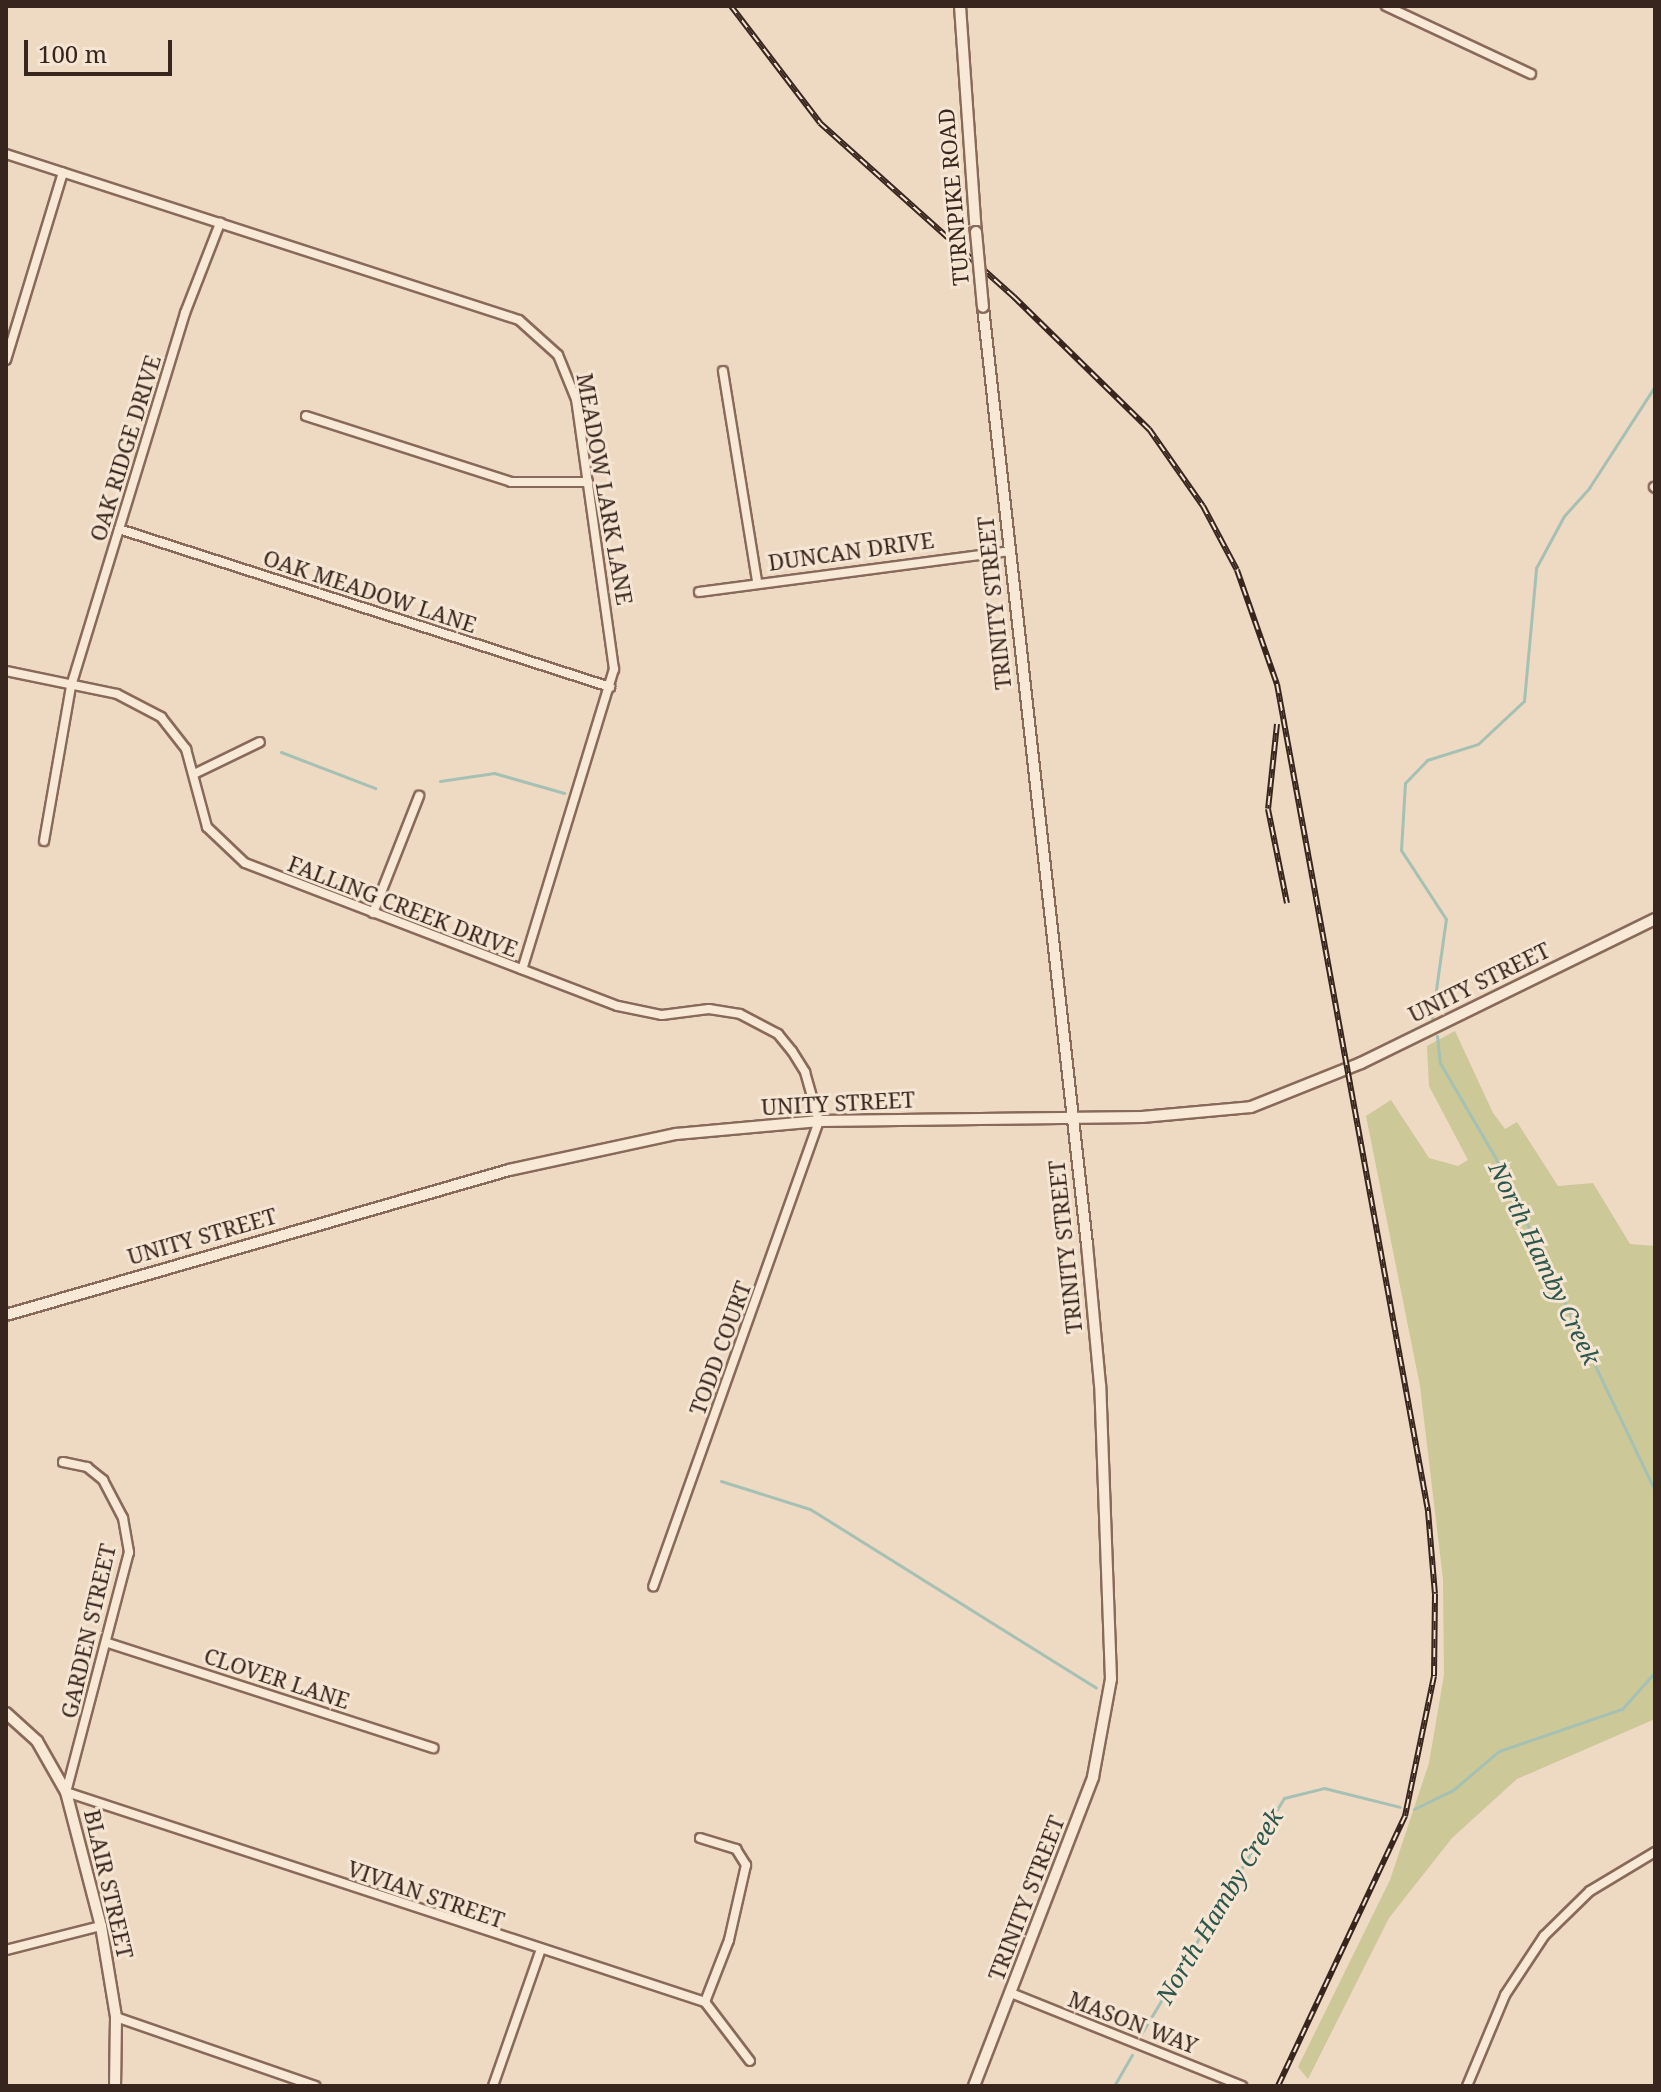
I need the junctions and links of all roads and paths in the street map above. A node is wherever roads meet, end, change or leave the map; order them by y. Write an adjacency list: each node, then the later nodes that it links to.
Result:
1 (960, 6): 9 (street, TURNPIKE ROAD, bridge)
2 (1386, 6): 3 (street)
3 (1531, 74)
4 (6, 154): 5 (street, MEADOW LARK LANE)
5 (63, 172): 6 (street, MEADOW LARK LANE); 7 (street)
6 (220, 223): 11 (street, MEADOW LARK LANE); 12 (street, OAK RIDGE DRIVE)
7 (6, 360)
8 (723, 371): 14 (street)
9 (992, 383): 13 (street, TRINITY STREET)
10 (306, 416): 11 (street)
11 (588, 482): 18 (street, MEADOW LARK LANE)
12 (119, 529): 17 (street, OAK RIDGE DRIVE); 18 (street, OAK MEADOW LANE)
13 (1009, 551): 14 (street, DUNCAN DRIVE); 26 (street, TRINITY STREET)
14 (757, 582): 15 (street, DUNCAN DRIVE)
15 (699, 592)
16 (6, 671): 17 (street, FALLING CREEK DRIVE)
17 (71, 686): 20 (street, FALLING CREEK DRIVE); 22 (street, OAK RIDGE DRIVE)
18 (610, 687): 25 (street, MEADOW LARK LANE)
19 (260, 742): 20 (street)
20 (194, 774): 23 (street, FALLING CREEK DRIVE)
21 (419, 796): 23 (street)
22 (44, 841)
23 (373, 913): 25 (street, FALLING CREEK DRIVE)
24 (1655, 919): 26 (street, UNITY STREET)
25 (522, 969): 27 (street, FALLING CREEK DRIVE)
26 (1071, 1119): 27 (street, UNITY STREET); 40 (street, TRINITY STREET)
27 (819, 1121): 28 (street, UNITY STREET); 30 (street, TODD COURT)
28 (6, 1315)
29 (63, 1462): 31 (street, GARDEN STREET)
30 (653, 1586)
31 (108, 1643): 33 (street, CLOVER LANE); 34 (street, GARDEN STREET)
32 (6, 1713): 34 (street, BLAIR STREET)
33 (434, 1748)
34 (66, 1792): 37 (street, BLAIR STREET); 39 (street, VIVIAN STREET)
35 (700, 1838): 41 (street)
36 (1655, 1852): 49 (street)
37 (101, 1926): 38 (street); 42 (street, BLAIR STREET)
38 (6, 1950)
39 (540, 1952): 41 (street, VIVIAN STREET); 46 (street)
40 (1011, 1993): 47 (street, TRINITY STREET); 48 (street, MASON WAY)
41 (705, 2002): 43 (street)
42 (116, 2017): 44 (street, BLAIR STREET); 45 (street)
43 (750, 2061)
44 (115, 2086)
45 (315, 2086)
46 (493, 2086)
47 (974, 2086)
48 (1242, 2086)
49 (1467, 2086)

